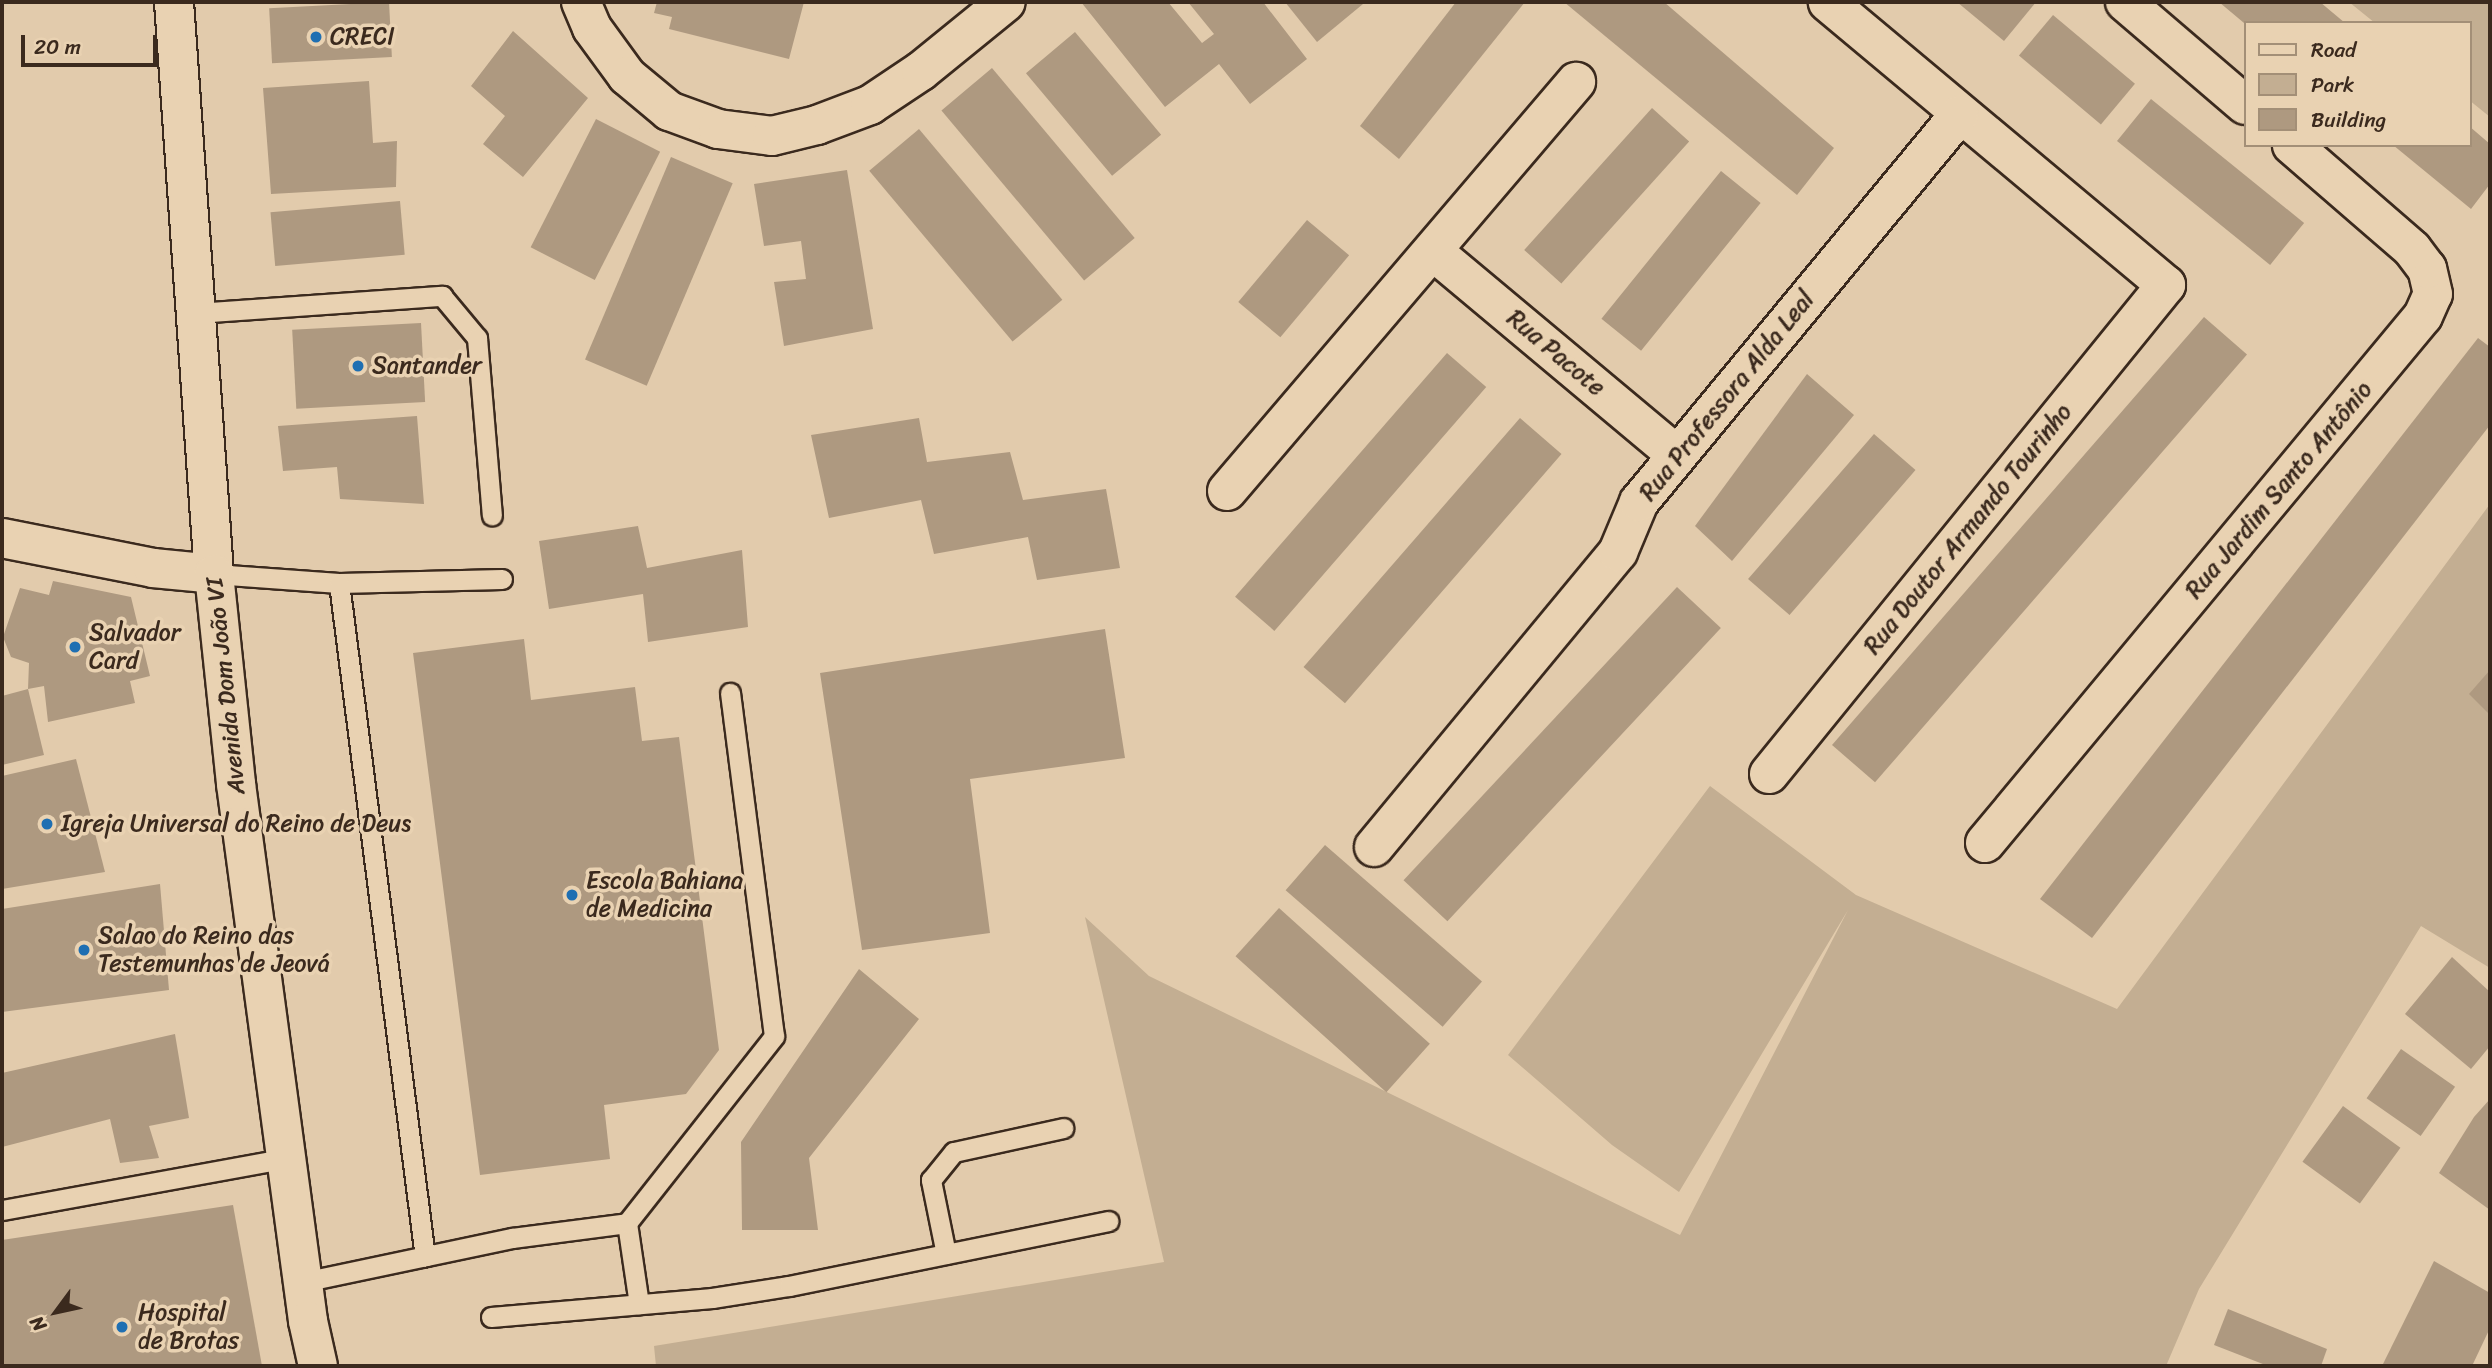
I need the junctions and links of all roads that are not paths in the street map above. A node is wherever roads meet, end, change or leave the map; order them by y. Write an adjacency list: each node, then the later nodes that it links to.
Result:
1 (174, 2): 11 (street, Avenida Dom João VI)
2 (581, 2): 3 (street)
3 (1006, 2)
4 (1828, 2): 8 (street)
5 (2125, 2): 7 (street)
6 (1576, 82): 10 (street)
7 (2244, 104)
8 (1959, 115): 12 (street, Rua Professora Alda Leal); 20 (street, Rua Doutor Armando Tourinho)
9 (2294, 147): 21 (street, Rua Jardim Santo Antônio)
10 (1434, 252): 12 (street, Rua Pacote); 13 (street)
11 (196, 313): 14 (lane); 16 (street, Avenida Dom João VI)
12 (1677, 455): 22 (street, Rua Professora Alda Leal)
13 (1227, 491)
14 (492, 515)
15 (2, 538): 16 (street)
16 (214, 574): 18 (lane); 24 (street, Avenida Dom João VI)
17 (502, 579): 18 (lane)
18 (340, 583): 29 (lane)
19 (730, 693): 27 (lane)
20 (1769, 774)
21 (1984, 843)
22 (1374, 846)
23 (1063, 1128): 28 (lane)
24 (287, 1158): 25 (lane); 30 (street, Avenida Dom João VI)
25 (2, 1210)
26 (1108, 1221): 28 (lane)
27 (627, 1223): 29 (lane); 31 (lane)
28 (946, 1254): 31 (lane)
29 (425, 1257): 30 (lane)
30 (303, 1282): 33 (street, Avenida Dom João VI)
31 (639, 1304): 32 (lane)
32 (491, 1317)
33 (318, 1366)

